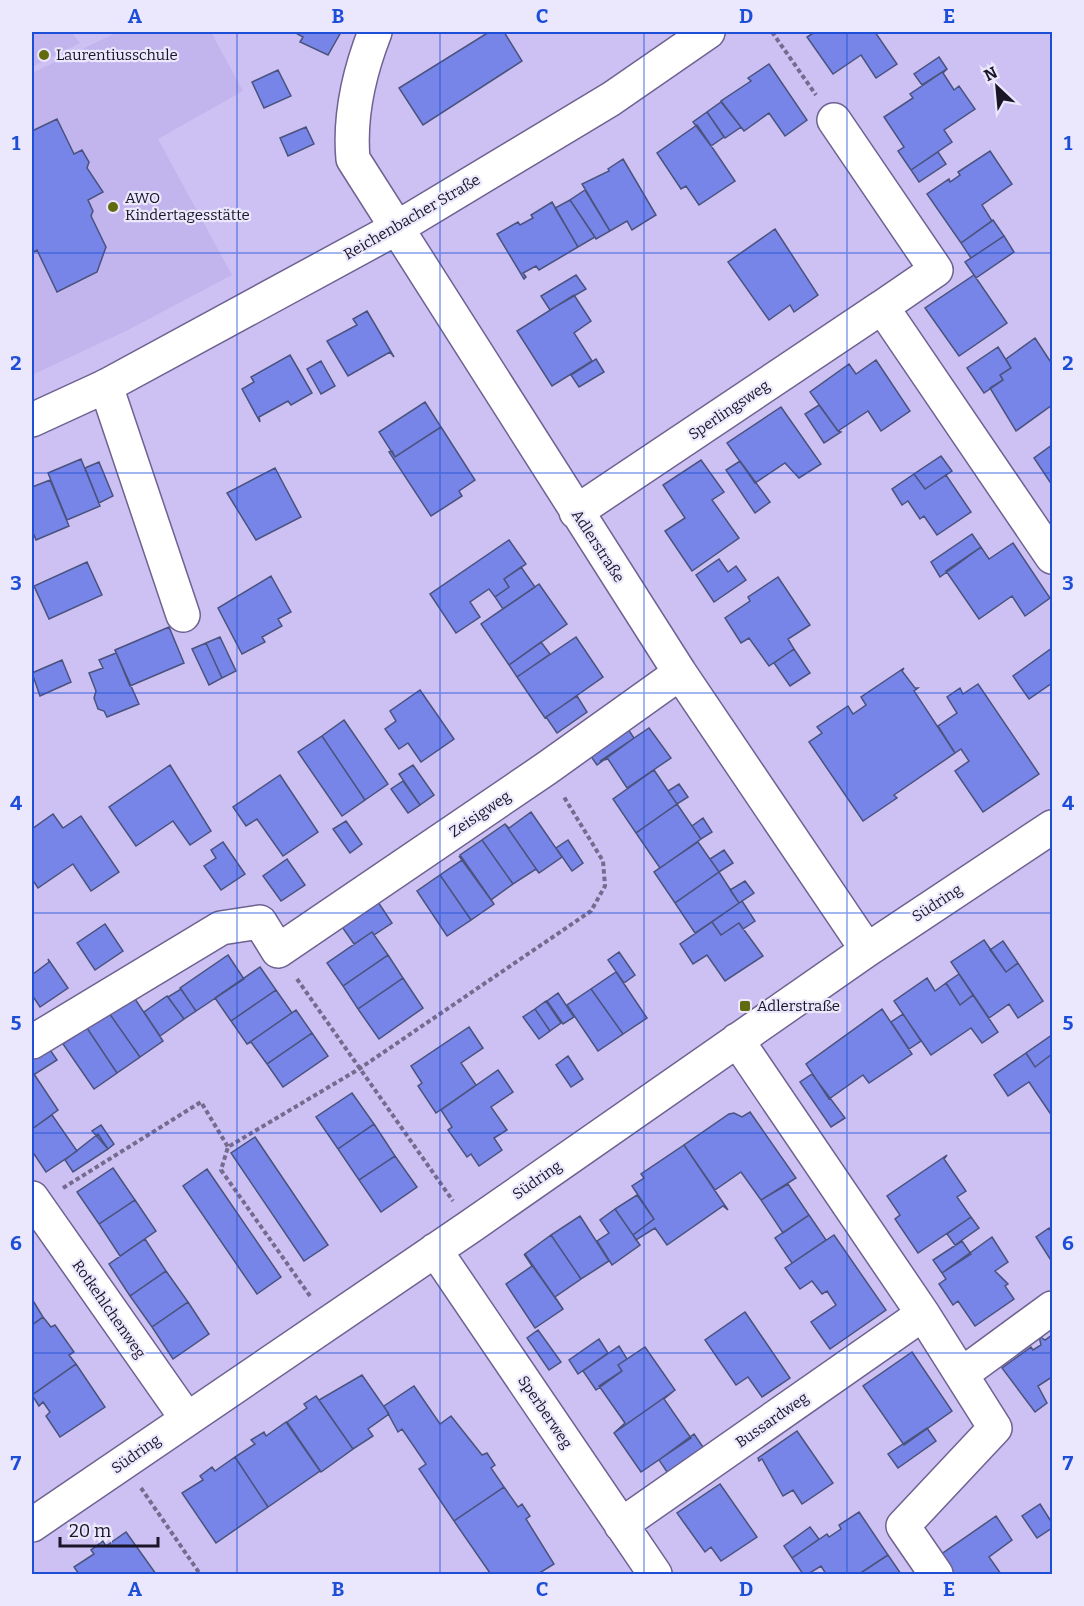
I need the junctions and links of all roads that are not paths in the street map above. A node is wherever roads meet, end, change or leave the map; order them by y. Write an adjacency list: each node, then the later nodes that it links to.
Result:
1 (375, 32): 4 (street, Adlerstraße)
2 (708, 32): 4 (street, Reichenbacher Straße)
3 (834, 120): 5 (street, Sperlingsweg)
4 (395, 229): 6 (street, Reichenbacher Straße); 8 (street, Adlerstraße)
5 (882, 307): 8 (street, Sperlingsweg); 9 (street)
6 (106, 386): 7 (street, Reichenbacher Straße); 10 (street)
7 (32, 420)
8 (576, 512): 11 (street, Adlerstraße)
9 (1053, 557)
10 (183, 615)
11 (680, 673): 13 (street, Adlerstraße); 15 (street, Zeisigweg)
12 (1049, 837): 13 (street, Südring)
13 (867, 950): 14 (street, Südring)
14 (737, 1040): 17 (street, Südring); 19 (street)
15 (32, 1042)
16 (34, 1202): 21 (street, Rotkehlchenweg)
17 (435, 1250): 21 (street, Südring); 23 (street, Sperberweg)
18 (1053, 1308): 20 (street)
19 (924, 1314): 20 (street); 23 (street, Bussardweg)
20 (962, 1374): 25 (street)
21 (187, 1419): 22 (street, Südring)
22 (32, 1525)
23 (621, 1525): 24 (street, Sperberweg)
24 (655, 1575)
25 (936, 1575)

